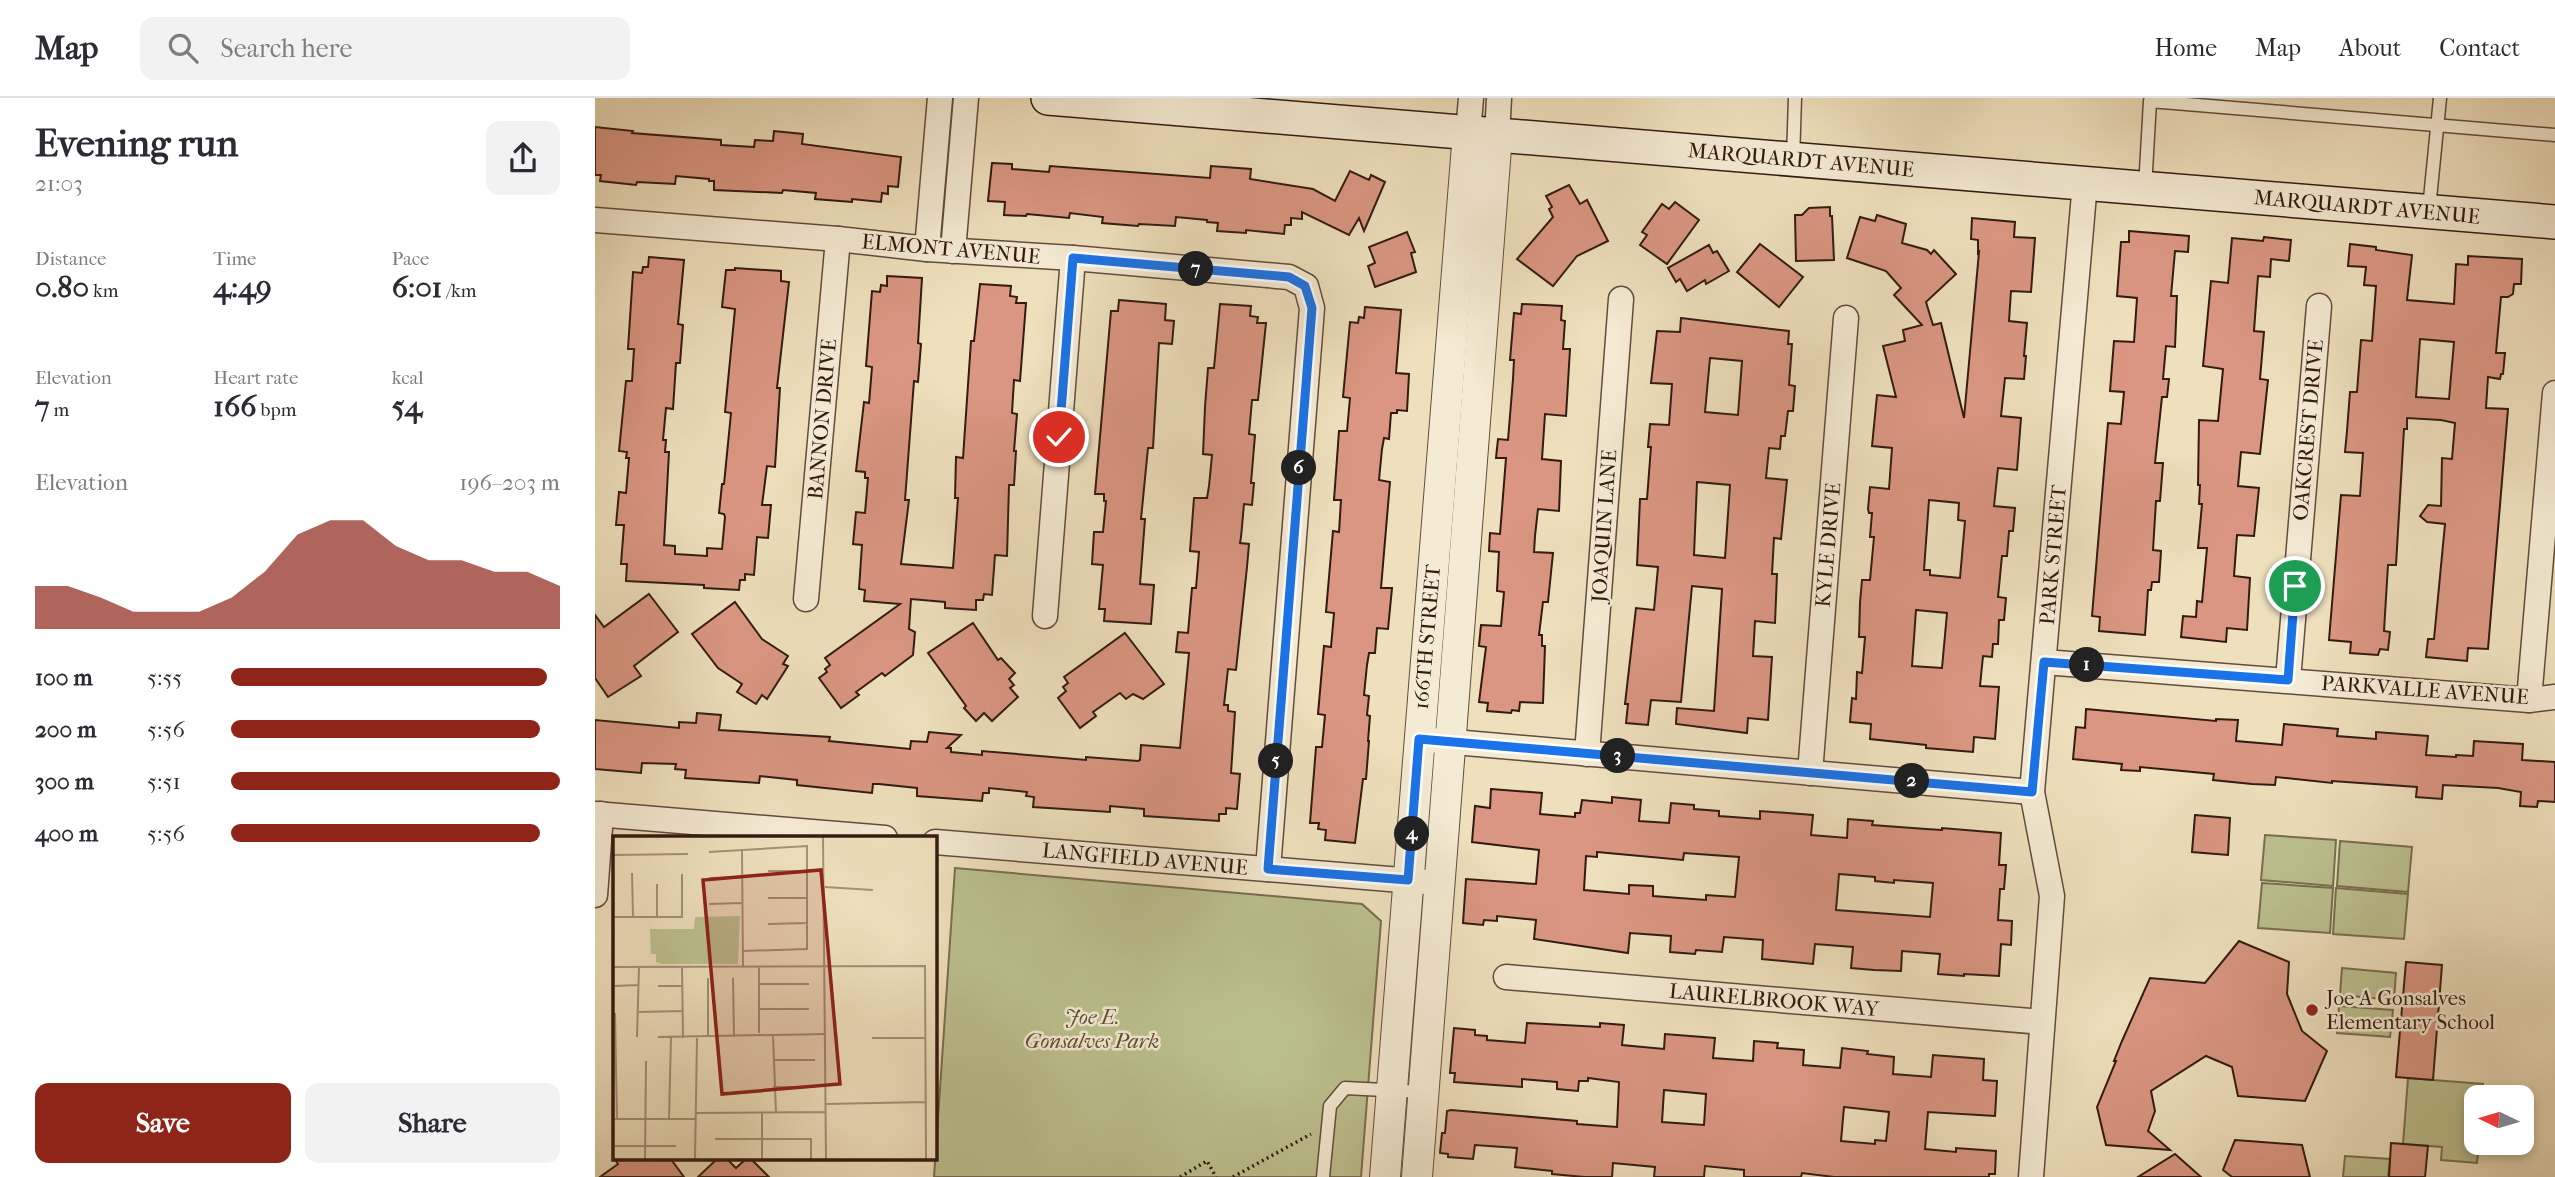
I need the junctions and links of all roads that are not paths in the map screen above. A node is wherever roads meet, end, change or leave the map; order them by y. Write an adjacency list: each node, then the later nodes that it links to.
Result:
1 (940, 98): 20 (street)
2 (966, 98): 21 (street)
3 (1048, 98): 9 (main road, MARQUARDT AVENUE)
4 (1471, 98): 11 (street, 166TH STREET)
5 (1499, 98): 11 (street, 166TH STREET)
6 (1795, 98): 13 (lane)
7 (2440, 98): 10 (lane)
8 (2150, 99): 10 (lane); 15 (lane)
9 (1222, 105): 11 (main road, MARQUARDT AVENUE)
10 (2437, 124): 12 (lane); 16 (lane)
11 (1482, 134): 13 (main road, MARQUARDT AVENUE); 33 (street, 166TH STREET); 34 (street, 166TH STREET)
12 (2555, 135)
13 (1793, 160): 14 (main road, MARQUARDT AVENUE)
14 (2085, 183): 15 (main road, MARQUARDT AVENUE); 29 (street, PARK STREET)
15 (2145, 188): 16 (main road, MARQUARDT AVENUE)
16 (2429, 212): 17 (main road, MARQUARDT AVENUE)
17 (2555, 222)
18 (595, 225): 19 (street, ELMONT AVENUE)
19 (838, 239): 20 (street, ELMONT AVENUE); 27 (street, BANNON DRIVE)
20 (927, 249): 21 (street, ELMONT AVENUE)
21 (953, 251): 22 (street, ELMONT AVENUE)
22 (1073, 258): 28 (street); 41 (street, ELMONT AVENUE)
23 (1621, 299): 35 (street, JOAQUIN LANE)
24 (2319, 306): 30 (street, OAKCREST DRIVE)
25 (1846, 318): 36 (street, KYLE DRIVE)
26 (2555, 393): 32 (street)
27 (806, 599)
28 (1045, 616)
29 (2044, 662): 30 (street, PARKVALLE AVENUE); 37 (street, PARK STREET)
30 (2288, 680): 32 (street, PARKVALLE AVENUE)
31 (2555, 696): 32 (street, PARKVALLE AVENUE)
32 (2529, 700)
33 (1419, 739): 34 (street); 42 (street, 166TH STREET)
34 (1450, 742): 35 (street); 43 (street, 166TH STREET)
35 (1587, 754): 36 (street)
36 (1810, 772): 37 (street)
37 (2032, 792): 46 (street, PARK STREET)
38 (598, 814): 39 (street); 44 (street)
39 (839, 836)
40 (936, 842): 41 (street, LANGFIELD AVENUE)
41 (1268, 869): 42 (street, LANGFIELD AVENUE)
42 (1408, 880): 43 (street, LANGFIELD AVENUE); 47 (street, 166TH STREET)
43 (1440, 883): 48 (street, 166TH STREET)
44 (595, 895)
45 (1506, 978): 46 (street, LAURELBROOK WAY)
46 (2042, 1022): 52 (street, PARK STREET)
47 (1391, 1090): 48 (lane); 49 (lane); 50 (street, 166TH STREET)
48 (1423, 1092): 51 (street, 166TH STREET)
49 (1324, 1177)
50 (1385, 1177)
51 (1417, 1177)
52 (2031, 1177)

